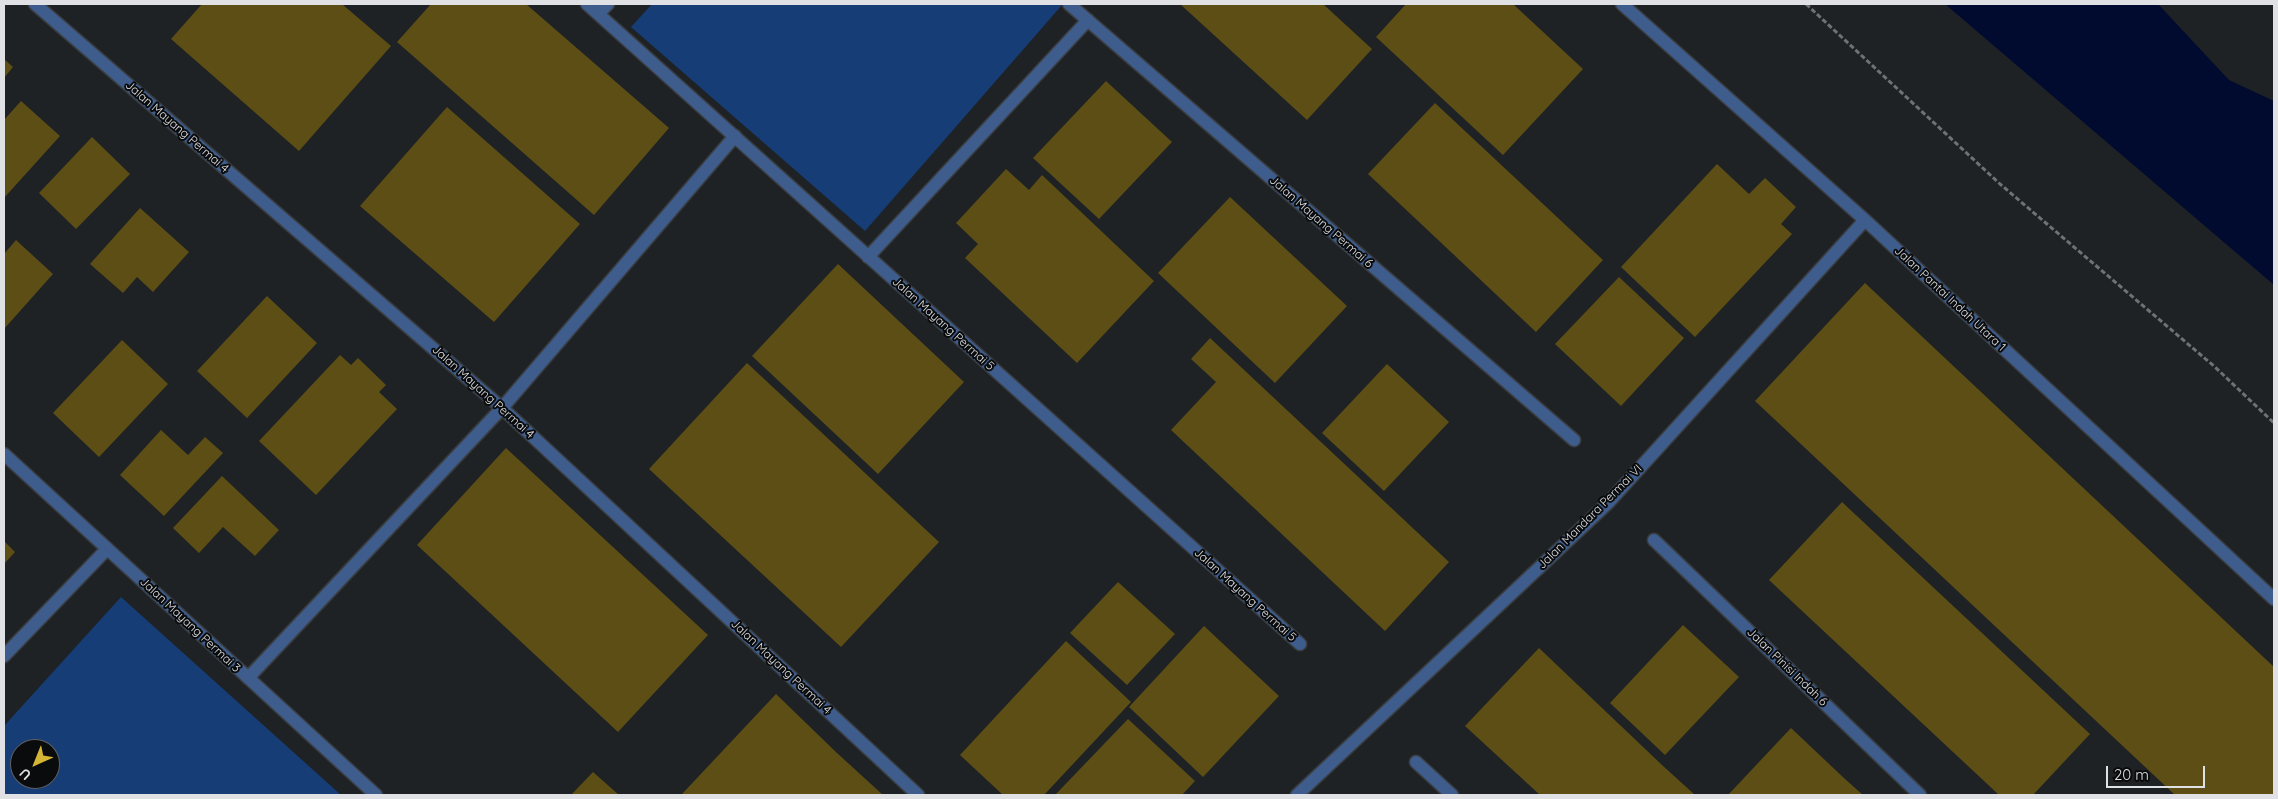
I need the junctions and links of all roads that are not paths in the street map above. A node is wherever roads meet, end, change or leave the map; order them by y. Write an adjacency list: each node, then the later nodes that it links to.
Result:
1 (35, 4): 11 (street, Jalan Mayang Permai 4)
2 (587, 4): 6 (street, Jalan Mayang Permai 5)
3 (608, 4): 6 (street)
4 (1069, 4): 7 (street, Jalan Mayang Permai 6)
5 (1622, 4): 9 (street, Jalan Pantai Indah Utara 1)
6 (598, 14): 8 (street, Jalan Mayang Permai 5)
7 (1088, 20): 10 (street); 12 (street, Jalan Mayang Permai 6)
8 (735, 136): 10 (street, Jalan Mayang Permai 5); 11 (street)
9 (1865, 220): 16 (street, Jalan Pantai Indah Utara 1); 23 (street, Jalan Mandara Permai VI)
10 (868, 256): 17 (street, Jalan Mayang Permai 5)
11 (502, 408): 19 (street); 22 (street, Jalan Mayang Permai 4)
12 (1574, 440)
13 (4, 454): 15 (street, Jalan Mayang Permai 3)
14 (1654, 540): 25 (street, Jalan Pinisi Indah 6)
15 (107, 548): 18 (street); 19 (street, Jalan Mayang Permai 3)
16 (2274, 599)
17 (1300, 644)
18 (4, 656)
19 (248, 678): 21 (street, Jalan Mayang Permai 3)
20 (1416, 762): 24 (street)
21 (376, 795)
22 (918, 795)
23 (1297, 795)
24 (1452, 795)
25 (1920, 795)

